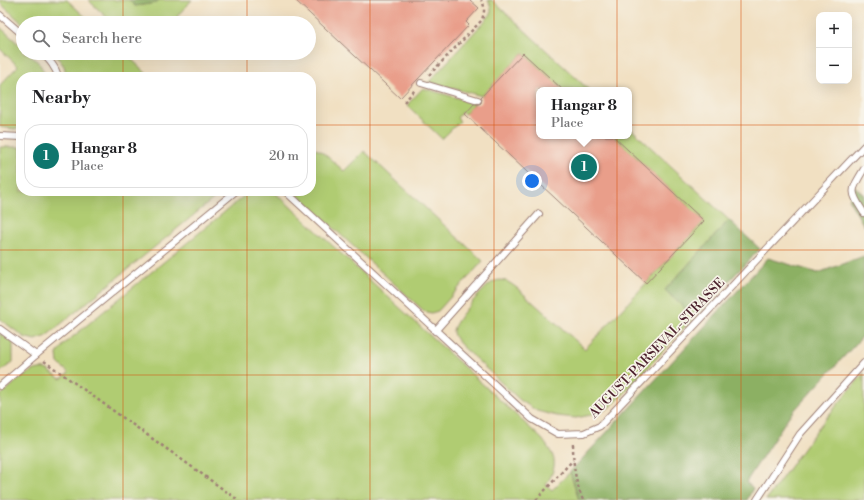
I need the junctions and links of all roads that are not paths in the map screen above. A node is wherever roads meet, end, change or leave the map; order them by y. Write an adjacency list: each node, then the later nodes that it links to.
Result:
1 (0, 15): 2 (lane)
2 (16, 29)
3 (49, 60): 4 (lane)
4 (56, 72)
5 (421, 83): 6 (lane)
6 (478, 100)
7 (0, 136): 8 (lane)
8 (16, 137)
9 (864, 146): 16 (lane, AUGUST-PARSEVAL-STRASSE)
10 (864, 169): 13 (lane)
11 (230, 196): 17 (lane)
12 (290, 196): 16 (lane, AUGUST-PARSEVAL-STRASSE)
13 (864, 213)
14 (539, 214): 16 (lane)
15 (0, 329): 17 (lane)
16 (435, 331)
17 (36, 355): 19 (lane)
18 (864, 363): 20 (lane)
19 (0, 386)
20 (756, 500)

